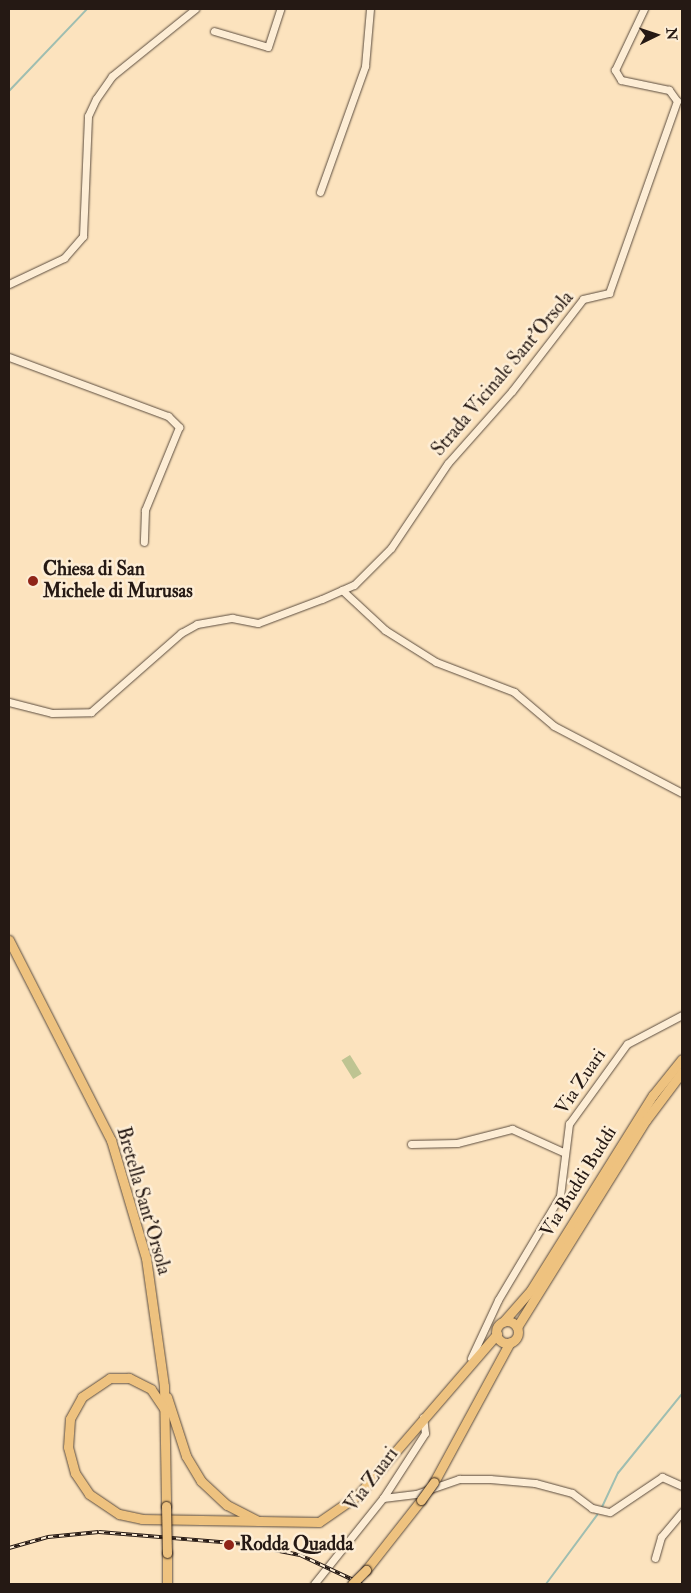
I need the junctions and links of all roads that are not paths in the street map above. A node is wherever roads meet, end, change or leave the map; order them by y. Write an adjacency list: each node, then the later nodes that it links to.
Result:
1 (195, 9): 7 (street)
2 (280, 9): 5 (street)
3 (370, 9): 6 (street)
4 (644, 9): 10 (street, Strada Vicinale Sant'Orsola)
5 (214, 30)
6 (320, 192)
7 (9, 284)
8 (9, 357): 9 (street)
9 (144, 542)
10 (342, 590): 11 (street, Strada Vicinale Sant'Orsola); 12 (street)
11 (9, 702)
12 (682, 793)
13 (9, 940): 24 (main road, Bretella Sant'Orsola)
14 (682, 1014): 18 (street, Via Zuari)
15 (682, 1059): 19 (main road, Via Buddi Buddi)
16 (682, 1072): 20 (main road, Via Buddi Buddi)
17 (411, 1144): 18 (street)
18 (563, 1152): 23 (street, Via Zuari)
19 (504, 1322): 20 (main road); 21 (main road, Via Buddi Buddi)
20 (517, 1327): 22 (main road, Via Buddi Buddi)
21 (497, 1334): 22 (main road); 23 (main road)
22 (510, 1342): 34 (main road, bridge)
23 (471, 1358): 26 (main road)
24 (164, 1386): 25 (main road, Bretella Sant'Orsola); 30 (main road)
25 (165, 1410): 30 (main road); 32 (main road, Bretella Sant'Orsola, bridge)
26 (423, 1416): 28 (street, Via Zuari); 30 (main road)
27 (682, 1486): 28 (street)
28 (383, 1498): 33 (street, Via Zuari)
29 (682, 1512): 31 (street)
30 (260, 1523)
31 (654, 1558)
32 (167, 1584)
33 (314, 1584)
34 (352, 1584)

